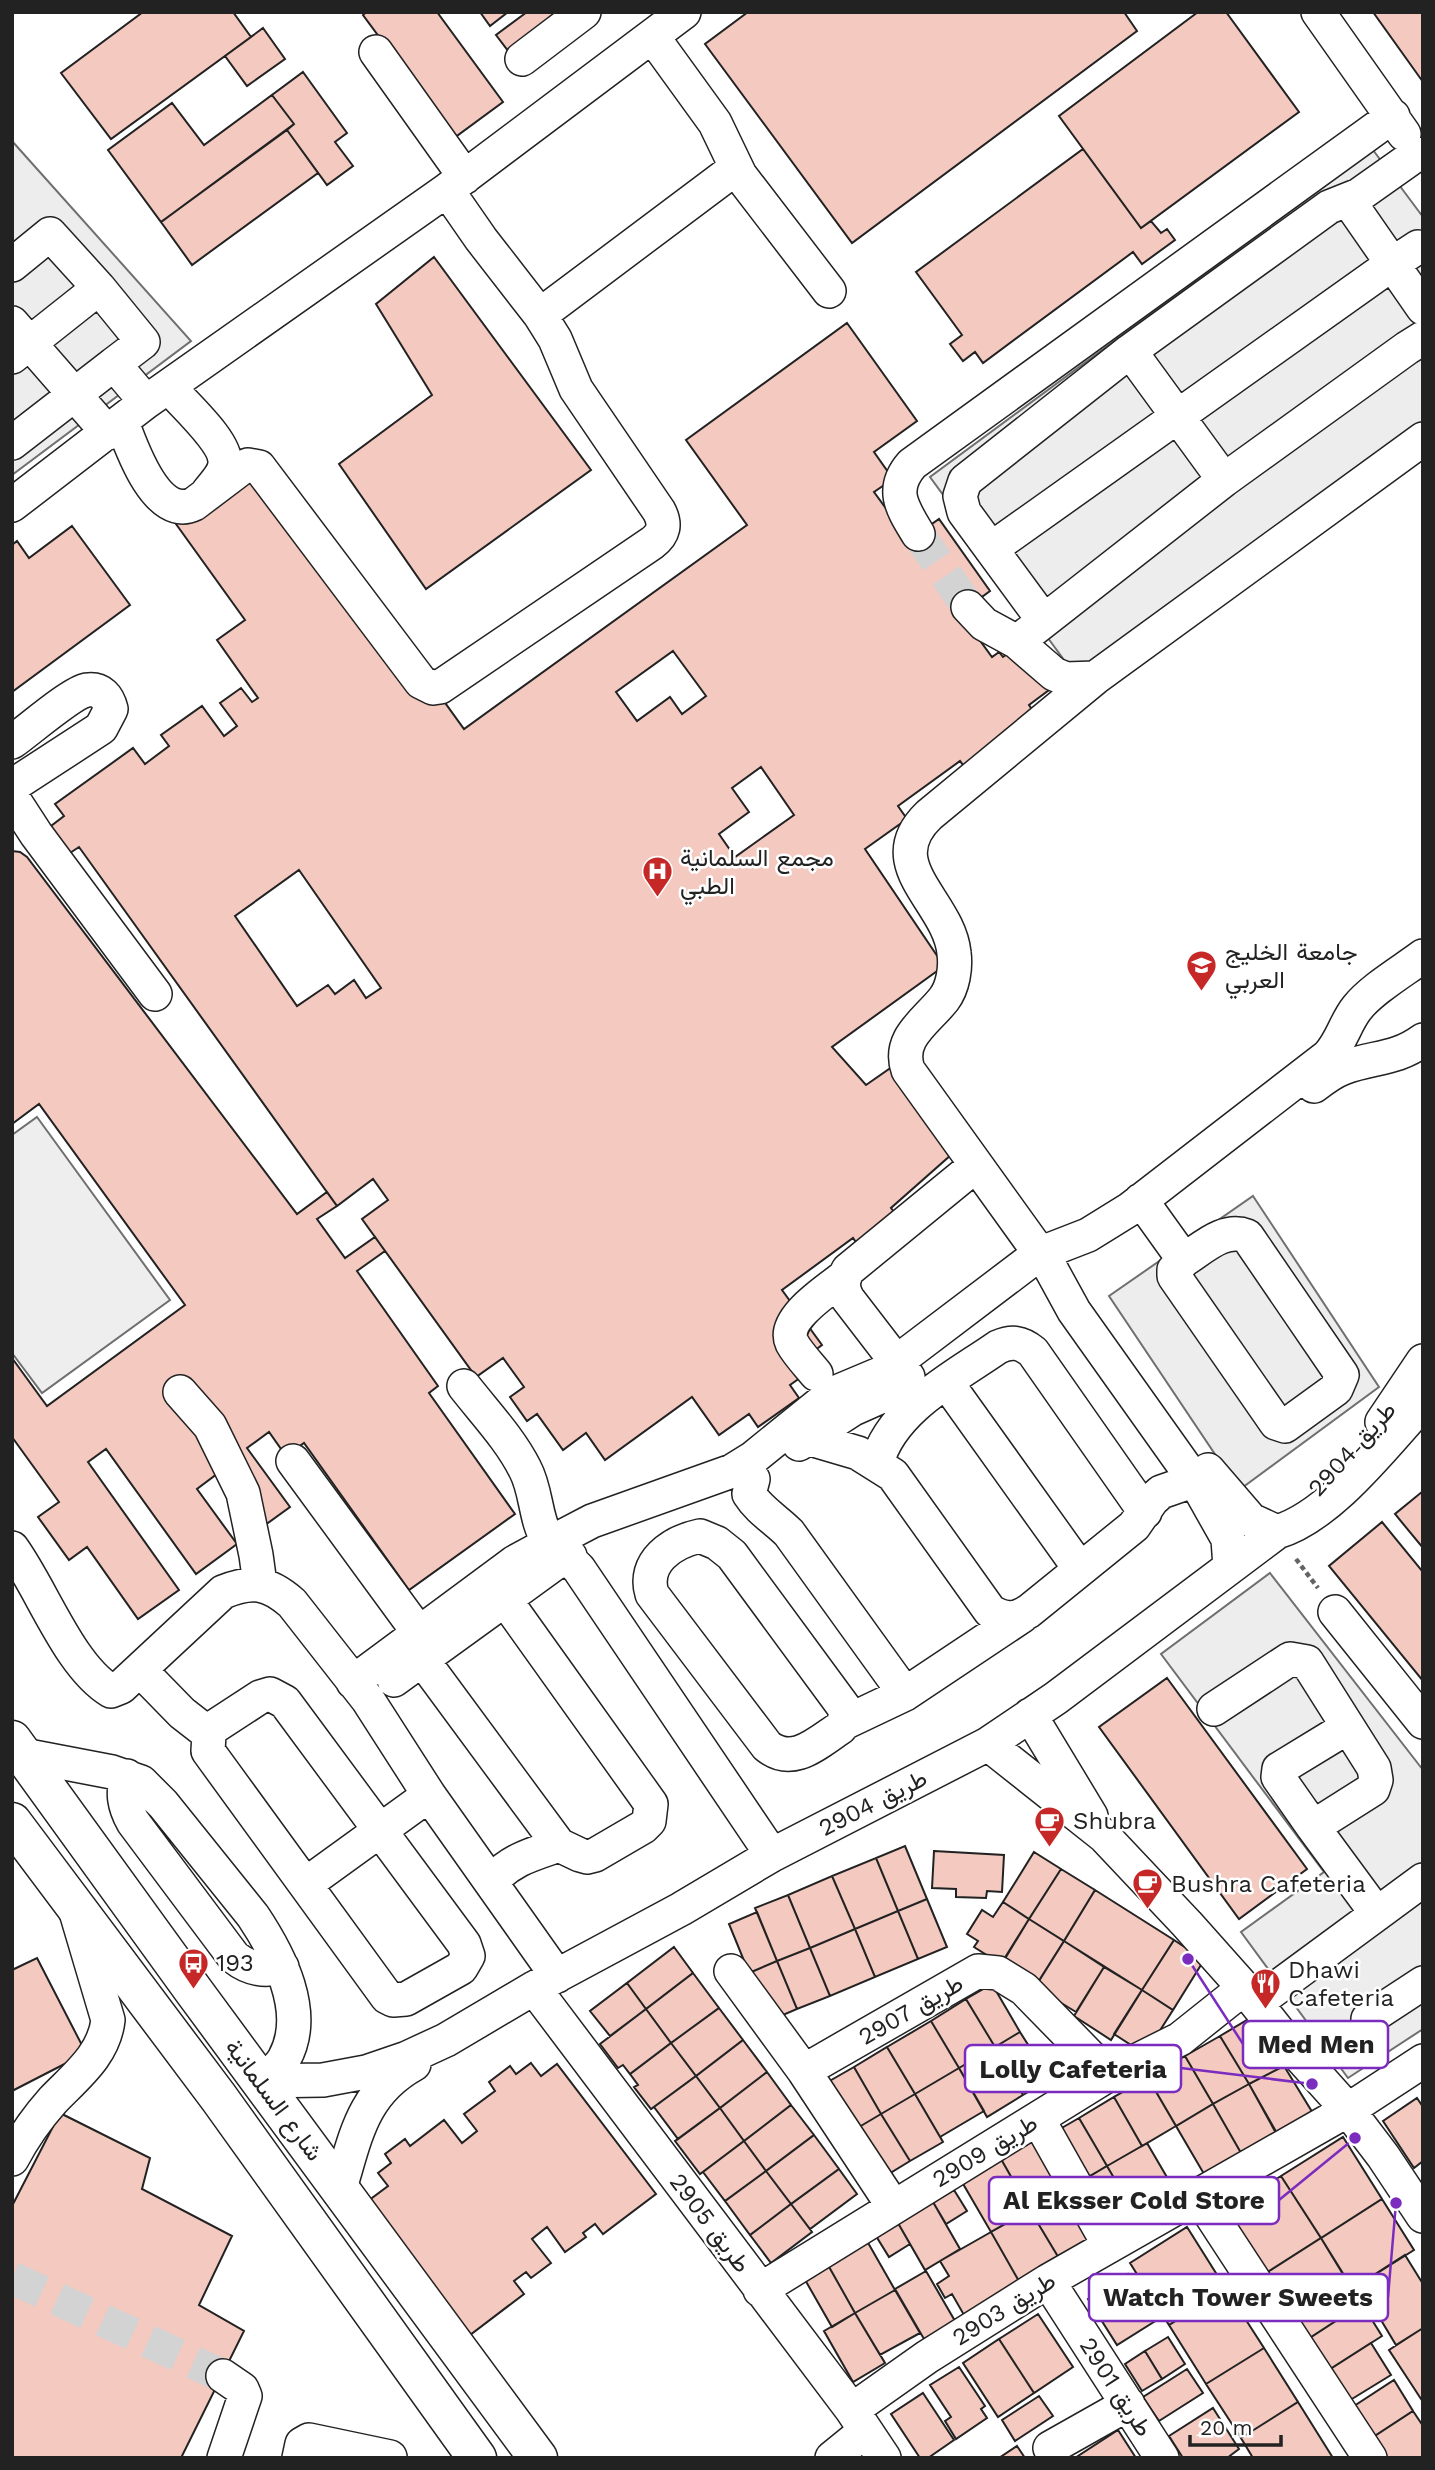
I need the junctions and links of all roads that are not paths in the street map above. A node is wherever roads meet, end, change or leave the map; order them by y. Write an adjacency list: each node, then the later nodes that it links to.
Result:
1 (584, 12): 6 (street)
2 (684, 12): 4 (street)
3 (1318, 12): 7 (street)
4 (652, 36): 9 (street); 10 (street)
5 (376, 52): 10 (street)
6 (522, 59)
7 (1393, 116): 8 (street); 30 (street)
8 (1420, 158): 11 (street)
9 (736, 168): 15 (street); 17 (street)
10 (456, 184): 17 (street); 23 (street)
11 (1348, 200): 12 (street); 20 (street)
12 (1405, 256): 16 (street); 24 (street)
13 (12, 264): 14 (street)
14 (99, 288): 19 (street); 21 (street)
15 (829, 291)
16 (1423, 308)
17 (540, 315): 28 (street)
18 (1423, 338): 27 (street)
19 (18, 341): 22 (street)
20 (1130, 351): 24 (street); 31 (street)
21 (114, 363): 22 (street); 23 (street)
22 (73, 394): 23 (street); 26 (street)
23 (136, 411): 28 (street); 28 (street); 29 (street)
24 (1178, 416): 27 (street); 31 (street)
25 (1423, 439): 35 (street)
26 (12, 443)
27 (1224, 480): 33 (street)
28 (199, 501)
29 (12, 505)
30 (918, 534)
31 (992, 550): 33 (street)
32 (968, 607): 34 (street)
33 (1044, 621): 34 (street)
34 (1017, 642): 35 (street)
35 (1095, 678): 44 (street)
36 (12, 742): 37 (street)
37 (12, 786)
38 (12, 797): 40 (street)
39 (1423, 956): 41 (street)
40 (155, 993)
41 (1350, 1019): 43 (street); 45 (street)
42 (1423, 1040): 43 (street)
43 (1379, 1059): 45 (street)
44 (975, 1166): 47 (street); 48 (street)
45 (1146, 1207): 46 (street); 47 (street)
46 (1184, 1260): 46 (street)
47 (1045, 1262): 50 (street); 60 (street); 62 (street)
48 (844, 1277): 50 (street); 51 (street)
49 (1423, 1361): 62 (street, طريق 2904)
50 (902, 1370): 51 (street); 56 (street)
51 (828, 1382): 59 (street)
52 (947, 1382): 58 (street); 61 (street); 66 (street)
53 (464, 1386): 64 (street)
54 (180, 1392): 67 (street)
55 (1423, 1403): 62 (street, طريق 2904)
56 (807, 1438): 58 (street); 59 (street)
57 (293, 1461): 72 (street)
58 (877, 1463): 71 (street)
59 (753, 1469): 64 (street); 77 (street)
60 (1197, 1484): 61 (street); 65 (street)
61 (1145, 1512): 66 (street)
62 (1277, 1532): 65 (street, طريق 2904)
63 (12, 1548): 73 (street)
64 (559, 1550): 68 (street); 81 (street)
65 (1230, 1567): 79 (street, طريق 2904)
66 (1080, 1569): 71 (street)
67 (260, 1584): 74 (street); 76 (street, طريق 2905)
68 (498, 1589): 72 (street); 92 (street)
69 (12, 1591): 73 (street)
70 (1335, 1612): 80 (street)
71 (1022, 1616): 77 (street)
72 (417, 1645): 76 (street); 92 (street)
73 (74, 1653): 74 (street)
74 (140, 1670): 84 (street)
75 (725, 1690): 81 (street); 82 (street); 82 (street)
76 (361, 1691): 87 (street, طريق 2905)
77 (905, 1694): 82 (street)
78 (1214, 1709): 83 (street)
79 (1030, 1715): 85 (street, طريق 2904); 91 (street)
80 (1423, 1722)
81 (683, 1723): 93 (street)
82 (845, 1723)
83 (1349, 1727): 89 (street); 89 (street)
84 (209, 1734): 90 (street); 96 (street)
85 (988, 1744): 91 (street); 93 (street, طريق 2904)
86 (18, 1747): 108 (main road, شارع السلمانية); 108 (street)
87 (429, 1794): 90 (street); 95 (street, طريق 2905)
88 (12, 1822): 97 (main road, شارع السلمانية)
89 (1313, 1827): 98 (street)
90 (380, 1832): 96 (street); 96 (street)
91 (1104, 1836): 102 (street)
92 (559, 1845): 95 (street)
93 (772, 1855): 100 (street, طريق 2904)
94 (1423, 1880): 98 (street, طريق 2909)
95 (491, 1881): 100 (street, طريق 2905)
96 (306, 1884)
97 (75, 1907): 111 (street); 126 (main road, شارع السلمانية)
98 (1377, 1914): 102 (street, طريق 2909)
99 (731, 1971): 106 (street)
100 (546, 1982): 104 (street, طريق 2904); 118 (street, طريق 2905)
101 (1423, 1983): 103 (street)
102 (1250, 1995): 107 (street, طريق 2909); 109 (street)
103 (1368, 2018)
104 (446, 2040): 108 (street, طريق 2904); 112 (street, طريق 2904)
105 (1423, 2061): 109 (street, طريق 2903)
106 (804, 2070): 107 (street, طريق 2907); 114 (street)
107 (1108, 2075): 110 (street, طريق 2909)
108 (260, 2081): 112 (main road, شارع السلمانية)
109 (1348, 2110): 113 (street, طريق 2903); 115 (street)
110 (1038, 2119): 114 (street, طريق 2909); 116 (street)
111 (12, 2159)
112 (340, 2188): 127 (main road, شارع السلمانية)
113 (1198, 2194): 116 (street, طريق 2903); 131 (street)
114 (893, 2206): 118 (street, طريق 2909)
115 (1423, 2216)
116 (1109, 2245): 117 (street, طريق 2903)
117 (1048, 2281): 120 (street, طريق 2901); 121 (street, طريق 2903)
118 (760, 2290): 121 (street, طريق 2905)
119 (223, 2376): 124 (street)
120 (1128, 2404): 122 (street); 130 (street, طريق 2901)
121 (858, 2421): 128 (street, طريق 2903); 129 (street, طريق 2905)
122 (1050, 2448)
123 (390, 2456): 125 (street)
124 (224, 2458)
125 (299, 2458)
126 (477, 2458)
127 (538, 2458)
128 (832, 2458)
129 (884, 2458)
130 (1162, 2458)
131 (1370, 2458)

